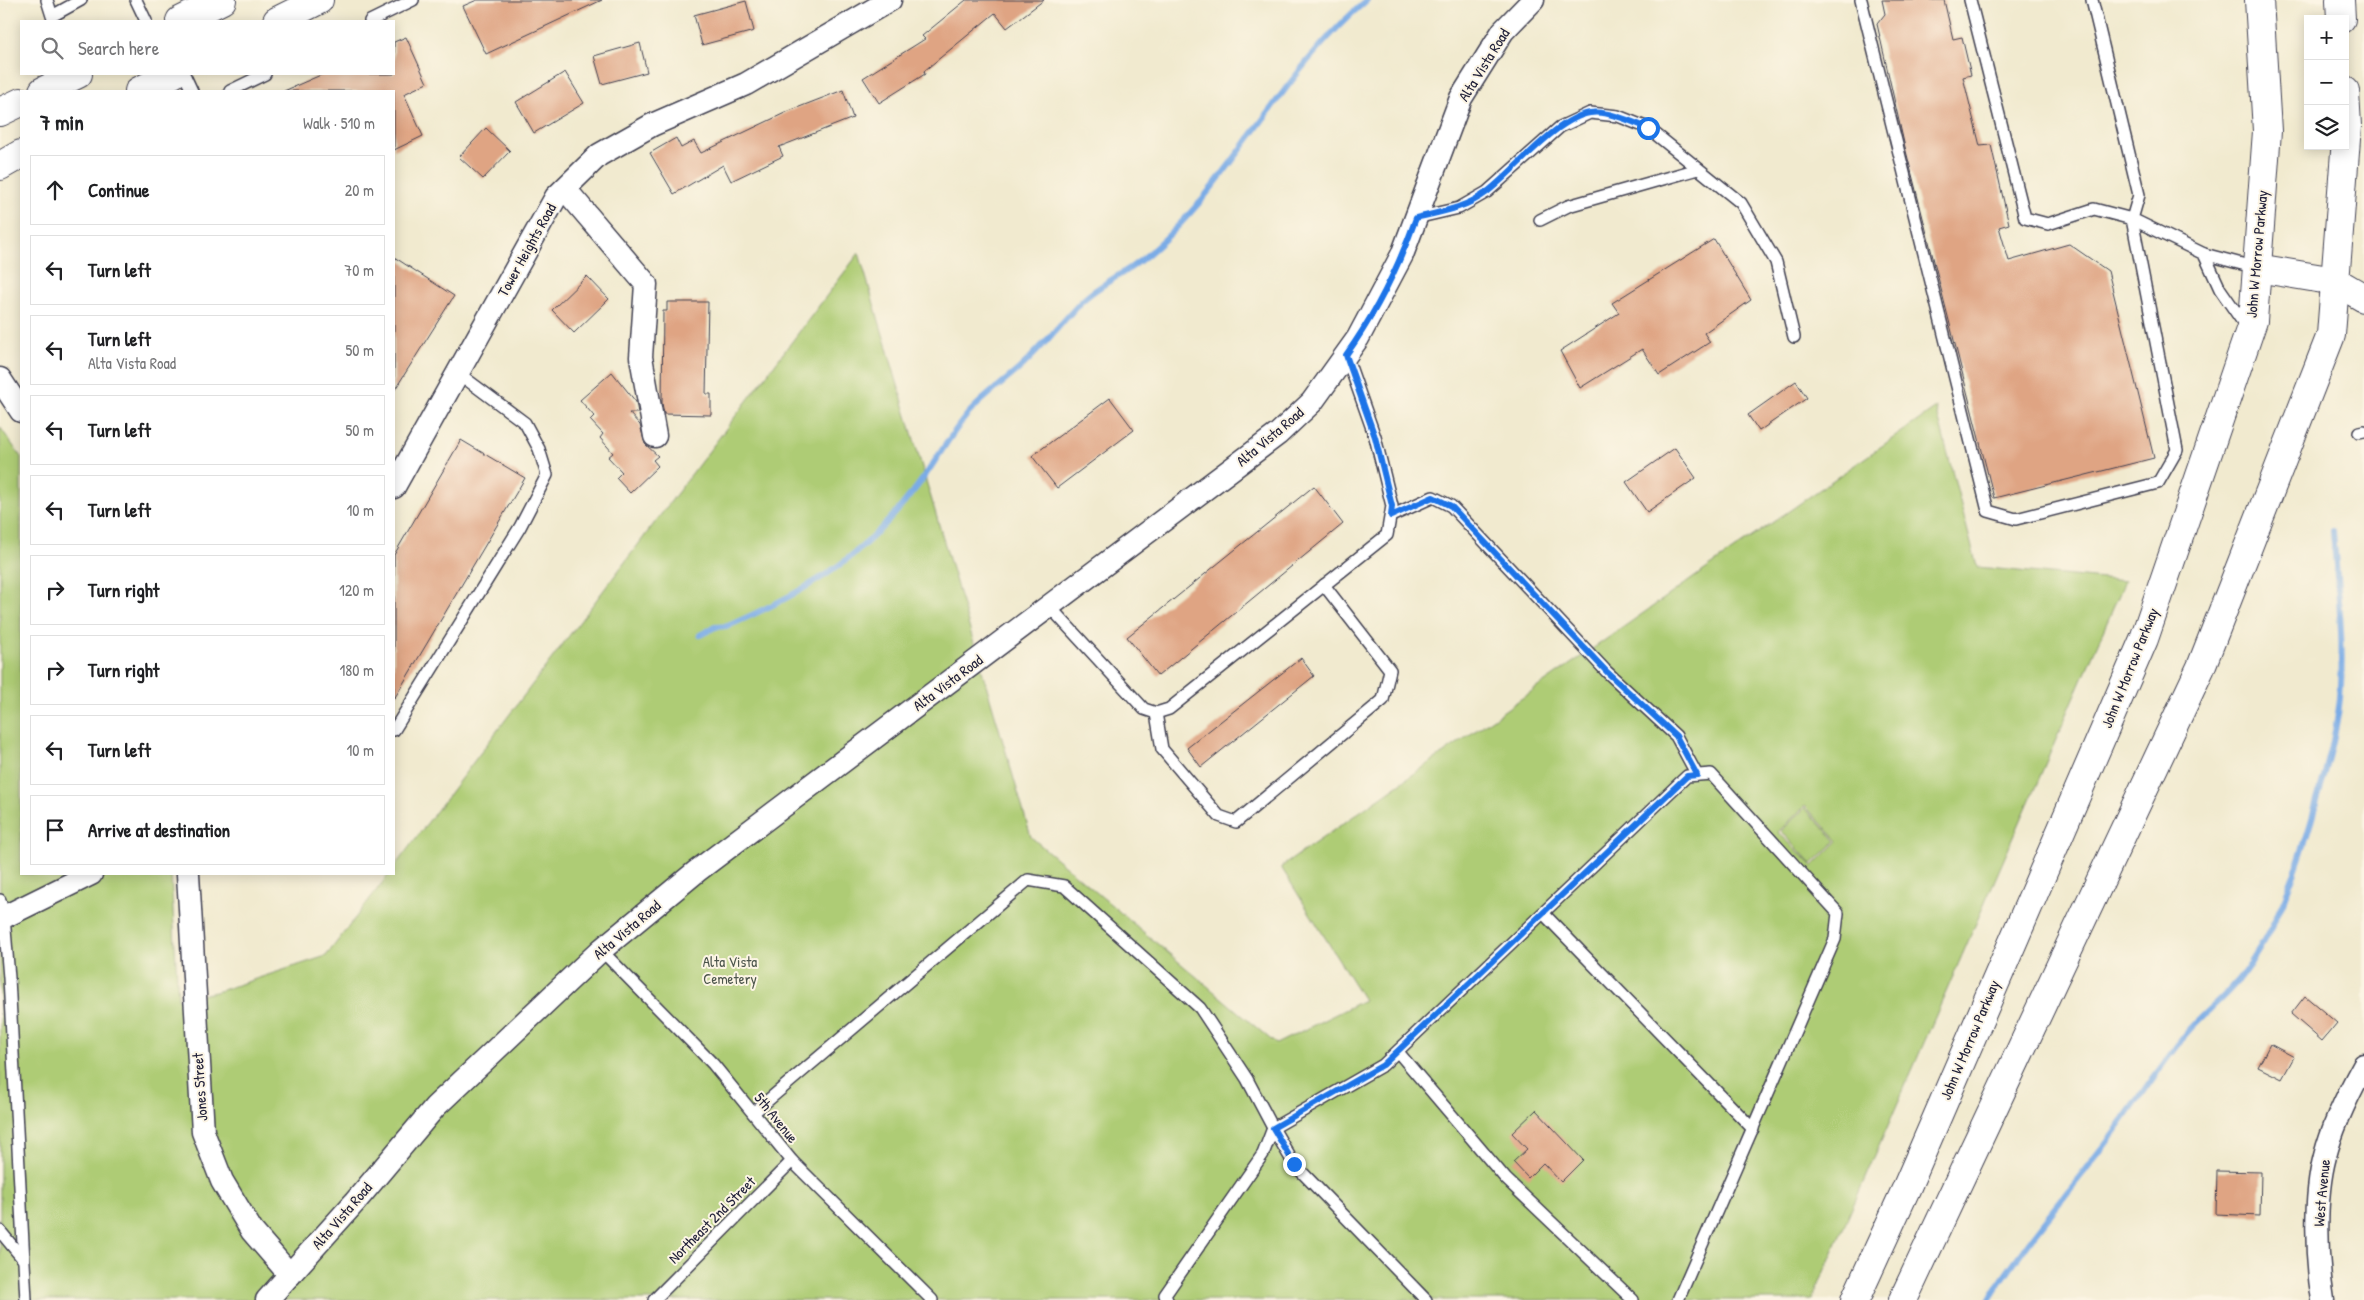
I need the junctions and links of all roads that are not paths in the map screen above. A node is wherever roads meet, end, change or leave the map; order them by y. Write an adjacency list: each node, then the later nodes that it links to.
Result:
1 (47, 0): 2 (lane)
2 (81, 0)
3 (136, 0): 15 (lane)
4 (222, 0): 16 (main road)
5 (319, 0): 17 (main road)
6 (413, 0): 18 (lane)
7 (890, 0): 33 (street, Tower Heights Road)
8 (1533, 0): 34 (street, Alta Vista Road)
9 (1861, 0): 35 (lane)
10 (1970, 0): 35 (lane)
11 (2092, 0): 35 (lane)
12 (2259, 0): 38 (main road, John W Morrow Parkway)
13 (2340, 0): 14 (main road)
14 (2341, 15)
15 (146, 20)
16 (182, 20)
17 (279, 20)
18 (372, 20)
19 (76, 75): 23 (main road)
20 (171, 75): 24 (main road)
21 (184, 75): 25 (lane)
22 (263, 75): 26 (lane)
23 (45, 90)
24 (141, 90)
25 (192, 90)
26 (232, 90)
27 (20, 102): 29 (main road)
28 (2346, 105): 39 (main road)
29 (0, 112)
30 (20, 155): 31 (main road)
31 (0, 166)
32 (1698, 169): 34 (lane); 36 (lane); 42 (lane)
33 (565, 189): 44 (street, Tower Heights Road); 47 (street)
34 (1416, 218): 43 (street, Alta Vista Road)
35 (2132, 219): 37 (lane)
36 (1540, 220)
37 (2204, 254): 38 (lane); 41 (lane)
38 (2257, 268): 39 (main road); 41 (main road, John W Morrow Parkway)
39 (2335, 281): 40 (main road); 78 (main road)
40 (2364, 298)
41 (2249, 331): 77 (main road, John W Morrow Parkway)
42 (1794, 337)
43 (1346, 355): 49 (lane); 51 (street, Alta Vista Road)
44 (458, 372): 48 (street, Tower Heights Road); 53 (lane)
45 (0, 379): 46 (street)
46 (20, 409)
47 (655, 436)
48 (395, 484)
49 (1391, 516): 50 (lane); 54 (lane)
50 (1324, 586): 52 (lane); 52 (lane)
51 (1050, 607): 52 (lane); 59 (street, Alta Vista Road)
52 (1156, 713)
53 (395, 728)
54 (1697, 775): 58 (lane); 64 (lane)
55 (87, 875): 57 (street)
56 (188, 875): 68 (street, Jones Street)
57 (2, 908): 67 (lane)
58 (1544, 914): 60 (lane); 64 (lane)
59 (601, 950): 62 (lane, 5th Avenue); 68 (street, Alta Vista Road)
60 (1398, 1052): 63 (lane); 75 (lane)
61 (2364, 1065): 79 (street, West Avenue)
62 (754, 1113): 63 (lane); 65 (lane, 5th Avenue)
63 (1273, 1128): 73 (lane); 74 (lane)
64 (1753, 1129): 76 (lane)
65 (792, 1161): 71 (lane, Northeast 2nd Street); 72 (lane, 5th Avenue)
66 (0, 1231): 67 (lane)
67 (23, 1259): 69 (lane)
68 (290, 1275): 70 (street, Alta Vista Road)
69 (26, 1300)
70 (267, 1300)
71 (654, 1300)
72 (932, 1300)
73 (1167, 1300)
74 (1426, 1300)
75 (1633, 1300)
76 (1678, 1300)
77 (1855, 1300)
78 (1903, 1300)
79 (2323, 1300)

